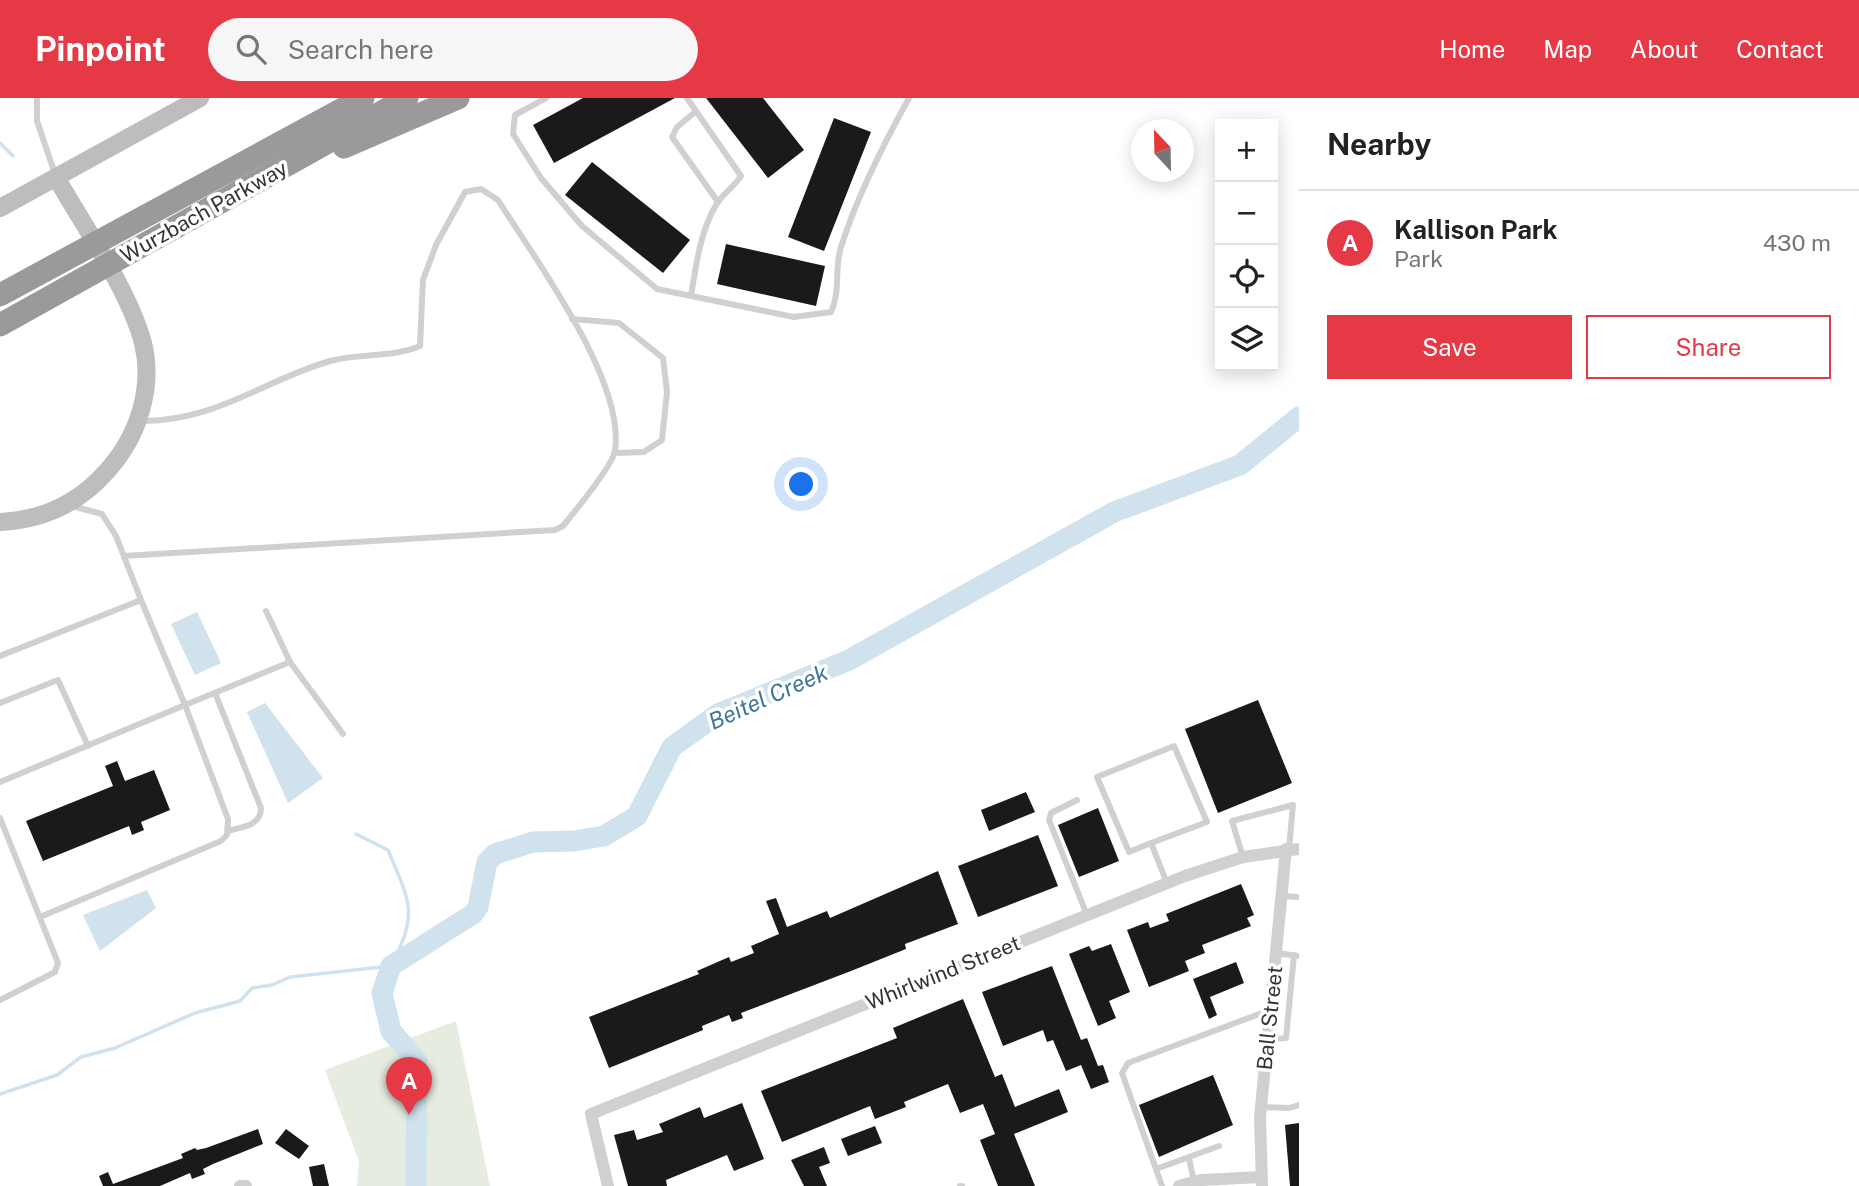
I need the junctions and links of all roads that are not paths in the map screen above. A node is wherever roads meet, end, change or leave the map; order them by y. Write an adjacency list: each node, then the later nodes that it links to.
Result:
1 (37, 98): 12 (lane)
2 (200, 98): 12 (street)
3 (335, 98): 11 (highway)
4 (363, 98): 11 (highway, Wurzbach Parkway)
5 (407, 98): 13 (highway, Wurzbach Parkway)
6 (458, 98): 13 (highway)
7 (546, 98): 17 (lane)
8 (687, 98): 10 (lane)
9 (909, 98): 17 (lane)
10 (695, 112): 14 (lane); 14 (lane)
11 (232, 167): 16 (highway, Wurzbach Parkway)
12 (56, 177): 15 (street); 20 (street)
13 (270, 177): 19 (highway, Wurzbach Parkway)
14 (718, 202): 17 (lane)
15 (0, 208)
16 (0, 295)
17 (691, 296)
18 (572, 319): 20 (lane); 21 (lane); 21 (lane)
19 (0, 325)
20 (139, 421): 22 (street)
21 (615, 453): 24 (lane)
22 (67, 505): 23 (street); 24 (lane)
23 (0, 522)
24 (124, 556): 25 (lane)
25 (141, 600): 27 (lane); 31 (lane)
26 (266, 611): 28 (lane)
27 (0, 656)
28 (290, 662): 29 (lane); 32 (lane)
29 (215, 693): 31 (lane); 37 (lane)
30 (0, 703): 33 (lane)
31 (185, 705): 33 (lane); 37 (lane)
32 (343, 734)
33 (88, 746): 34 (lane)
34 (0, 782)
35 (1077, 800): 44 (lane)
36 (0, 818): 45 (lane)
37 (228, 831): 45 (lane)
38 (1151, 843): 38 (lane); 41 (lane)
39 (1291, 849): 40 (street, Whirlwind Street); 40 (lane); 42 (street, Ball Street)
40 (1243, 857): 41 (street, Whirlwind Street)
41 (1167, 883): 44 (street, Whirlwind Street)
42 (1282, 896): 43 (lane); 46 (street, Ball Street)
43 (1298, 896)
44 (1087, 915): 58 (street, Whirlwind Street)
45 (40, 917): 48 (lane)
46 (1276, 953): 47 (lane); 49 (street, Ball Street)
47 (1297, 956): 50 (lane)
48 (0, 1000)
49 (1270, 1010): 50 (street, Ball Street); 55 (lane)
50 (1268, 1040): 52 (street, Ball Street)
51 (1299, 1105): 52 (lane)
52 (1261, 1107): 56 (street, Ball Street)
53 (1219, 1146): 54 (lane)
54 (1189, 1158): 55 (lane); 57 (lane)
55 (1156, 1169): 59 (lane)
56 (1262, 1181): 57 (street)
57 (1194, 1182): 60 (street)
58 (608, 1186)
59 (1162, 1186)
60 (1179, 1186)

